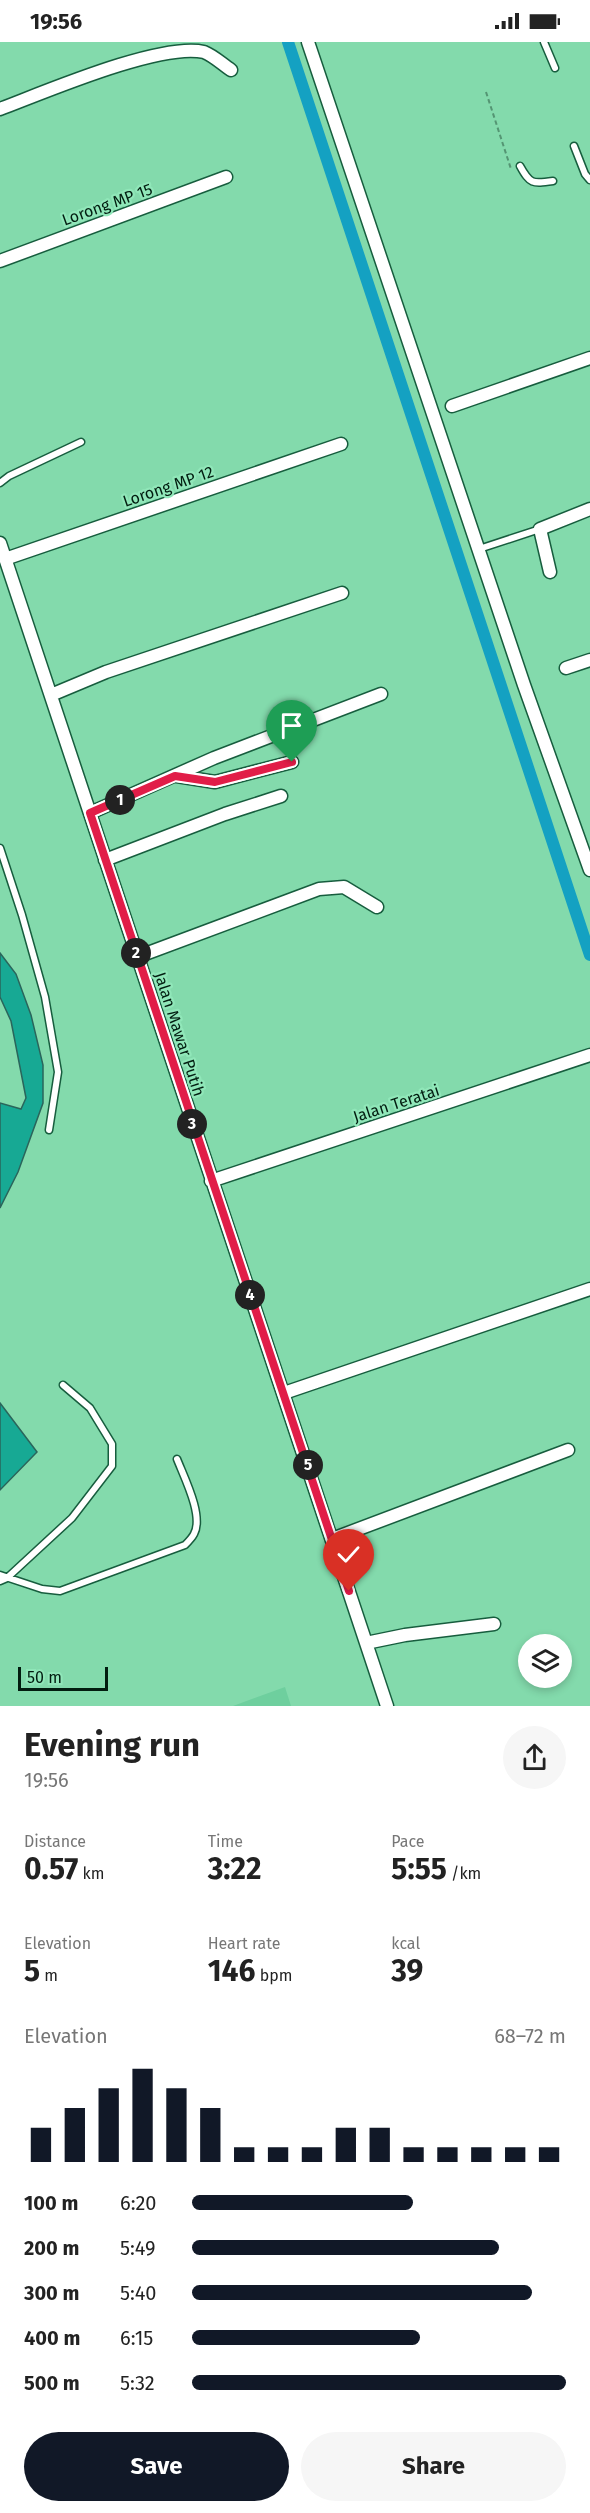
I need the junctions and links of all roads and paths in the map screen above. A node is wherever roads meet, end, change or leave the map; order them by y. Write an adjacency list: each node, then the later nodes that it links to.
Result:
1 (308, 42): 22 (street)
2 (544, 42): 3 (lane)
3 (555, 68)
4 (231, 70): 6 (street)
5 (486, 92): 9 (path)
6 (0, 109)
7 (574, 146): 11 (lane)
8 (519, 166): 12 (lane)
9 (511, 169)
10 (226, 177): 13 (street, Lorong MP 15)
11 (590, 180)
12 (553, 181)
13 (0, 261)
14 (590, 358): 15 (street)
15 (452, 406)
16 (81, 442): 18 (lane)
17 (341, 444): 23 (street, Lorong MP 12)
18 (0, 483)
19 (590, 509): 20 (street)
20 (540, 529): 22 (lane); 24 (street)
21 (0, 543): 23 (street, Jalan Mawar Putih)
22 (479, 549): 36 (street)
23 (5, 559): 29 (street, Jalan Mawar Putih)
24 (550, 572)
25 (342, 592): 29 (street)
26 (590, 660): 27 (street)
27 (566, 668)
28 (381, 694): 31 (street)
29 (51, 695): 33 (street, Jalan Mawar Putih)
30 (292, 762): 31 (street)
31 (175, 776): 33 (street)
32 (281, 796): 35 (street)
33 (90, 813): 35 (street, Jalan Mawar Putih)
34 (0, 848): 40 (lane)
35 (105, 860): 38 (street, Jalan Mawar Putih)
36 (590, 870)
37 (377, 907): 38 (street)
38 (137, 957): 41 (street, Jalan Mawar Putih)
39 (590, 1056): 41 (street, Jalan Teratai)
40 (49, 1130)
41 (211, 1181): 44 (street, Jalan Mawar Putih)
42 (590, 1289): 44 (street)
43 (63, 1385): 48 (lane)
44 (284, 1393): 47 (street, Jalan Mawar Putih)
45 (568, 1450): 47 (street)
46 (177, 1460): 48 (lane)
47 (332, 1539): 50 (street, Jalan Mawar Putih)
48 (2, 1578)
49 (494, 1624): 50 (street)
50 (366, 1643): 51 (street, Jalan Mawar Putih)
51 (387, 1706)

